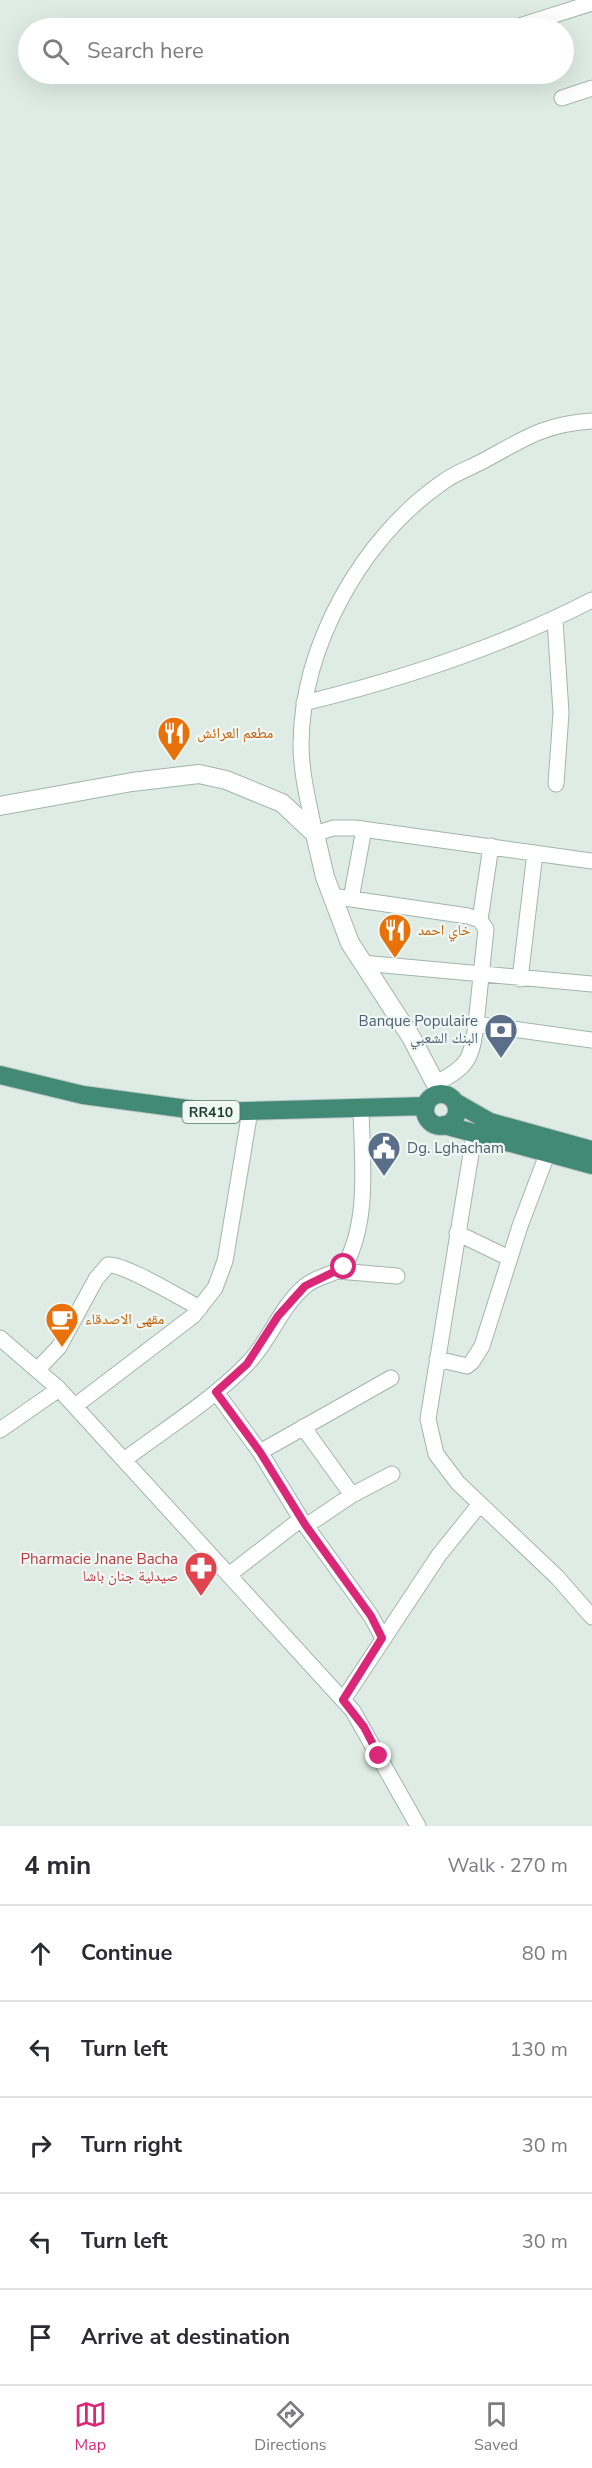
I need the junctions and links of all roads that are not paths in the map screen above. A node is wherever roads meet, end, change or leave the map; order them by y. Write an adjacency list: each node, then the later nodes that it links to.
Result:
1 (592, 3): 2 (street)
2 (545, 18)
3 (592, 88): 4 (street)
4 (562, 98)
5 (592, 421): 8 (street)
6 (592, 600): 7 (street)
7 (555, 620): 8 (street); 9 (street)
8 (304, 703): 12 (street)
9 (556, 784)
10 (0, 806): 12 (street)
11 (364, 829): 12 (street); 13 (street); 17 (street)
12 (315, 834): 16 (street)
13 (491, 846): 14 (street); 18 (street)
14 (535, 853): 15 (street); 21 (street)
15 (592, 861)
16 (331, 896): 17 (street); 19 (street)
17 (351, 899): 18 (street)
18 (480, 920): 20 (street)
19 (362, 963): 20 (street); 26 (street)
20 (480, 976): 21 (street); 23 (street)
21 (520, 979): 22 (street)
22 (592, 984)
23 (476, 1024): 24 (street); 26 (street)
24 (592, 1040)
25 (0, 1075): 29 (highway, RR410)
26 (444, 1093): 27 (highway); 30 (highway); 32 (highway)
27 (426, 1106): 28 (highway, RR410); 30 (highway)
28 (361, 1109): 29 (highway, RR410); 37 (street)
29 (250, 1111): 39 (street)
30 (444, 1125): 31 (highway)
31 (474, 1135): 33 (highway); 35 (street)
32 (592, 1150)
33 (548, 1152): 34 (highway); 36 (street)
34 (592, 1165)
35 (457, 1233): 36 (street); 41 (street)
36 (509, 1258): 41 (street)
37 (338, 1271): 38 (street); 45 (street)
38 (397, 1276)
39 (200, 1308): 42 (street); 46 (street)
40 (4, 1347): 42 (street)
41 (437, 1359): 53 (street)
42 (37, 1370): 44 (street)
43 (391, 1378): 47 (street)
44 (59, 1389): 46 (street); 48 (street)
45 (216, 1392): 49 (street); 50 (street)
46 (75, 1406): 50 (street)
47 (303, 1426): 49 (street); 52 (street)
48 (0, 1430)
49 (260, 1452): 54 (street)
50 (124, 1460): 55 (street)
51 (392, 1473): 52 (street)
52 (352, 1495): 54 (street)
53 (480, 1504): 56 (street); 57 (street)
54 (303, 1523): 55 (street); 57 (street)
55 (230, 1574): 58 (street)
56 (592, 1617)
57 (382, 1638): 58 (street)
58 (343, 1700): 59 (street)
59 (418, 1826)

